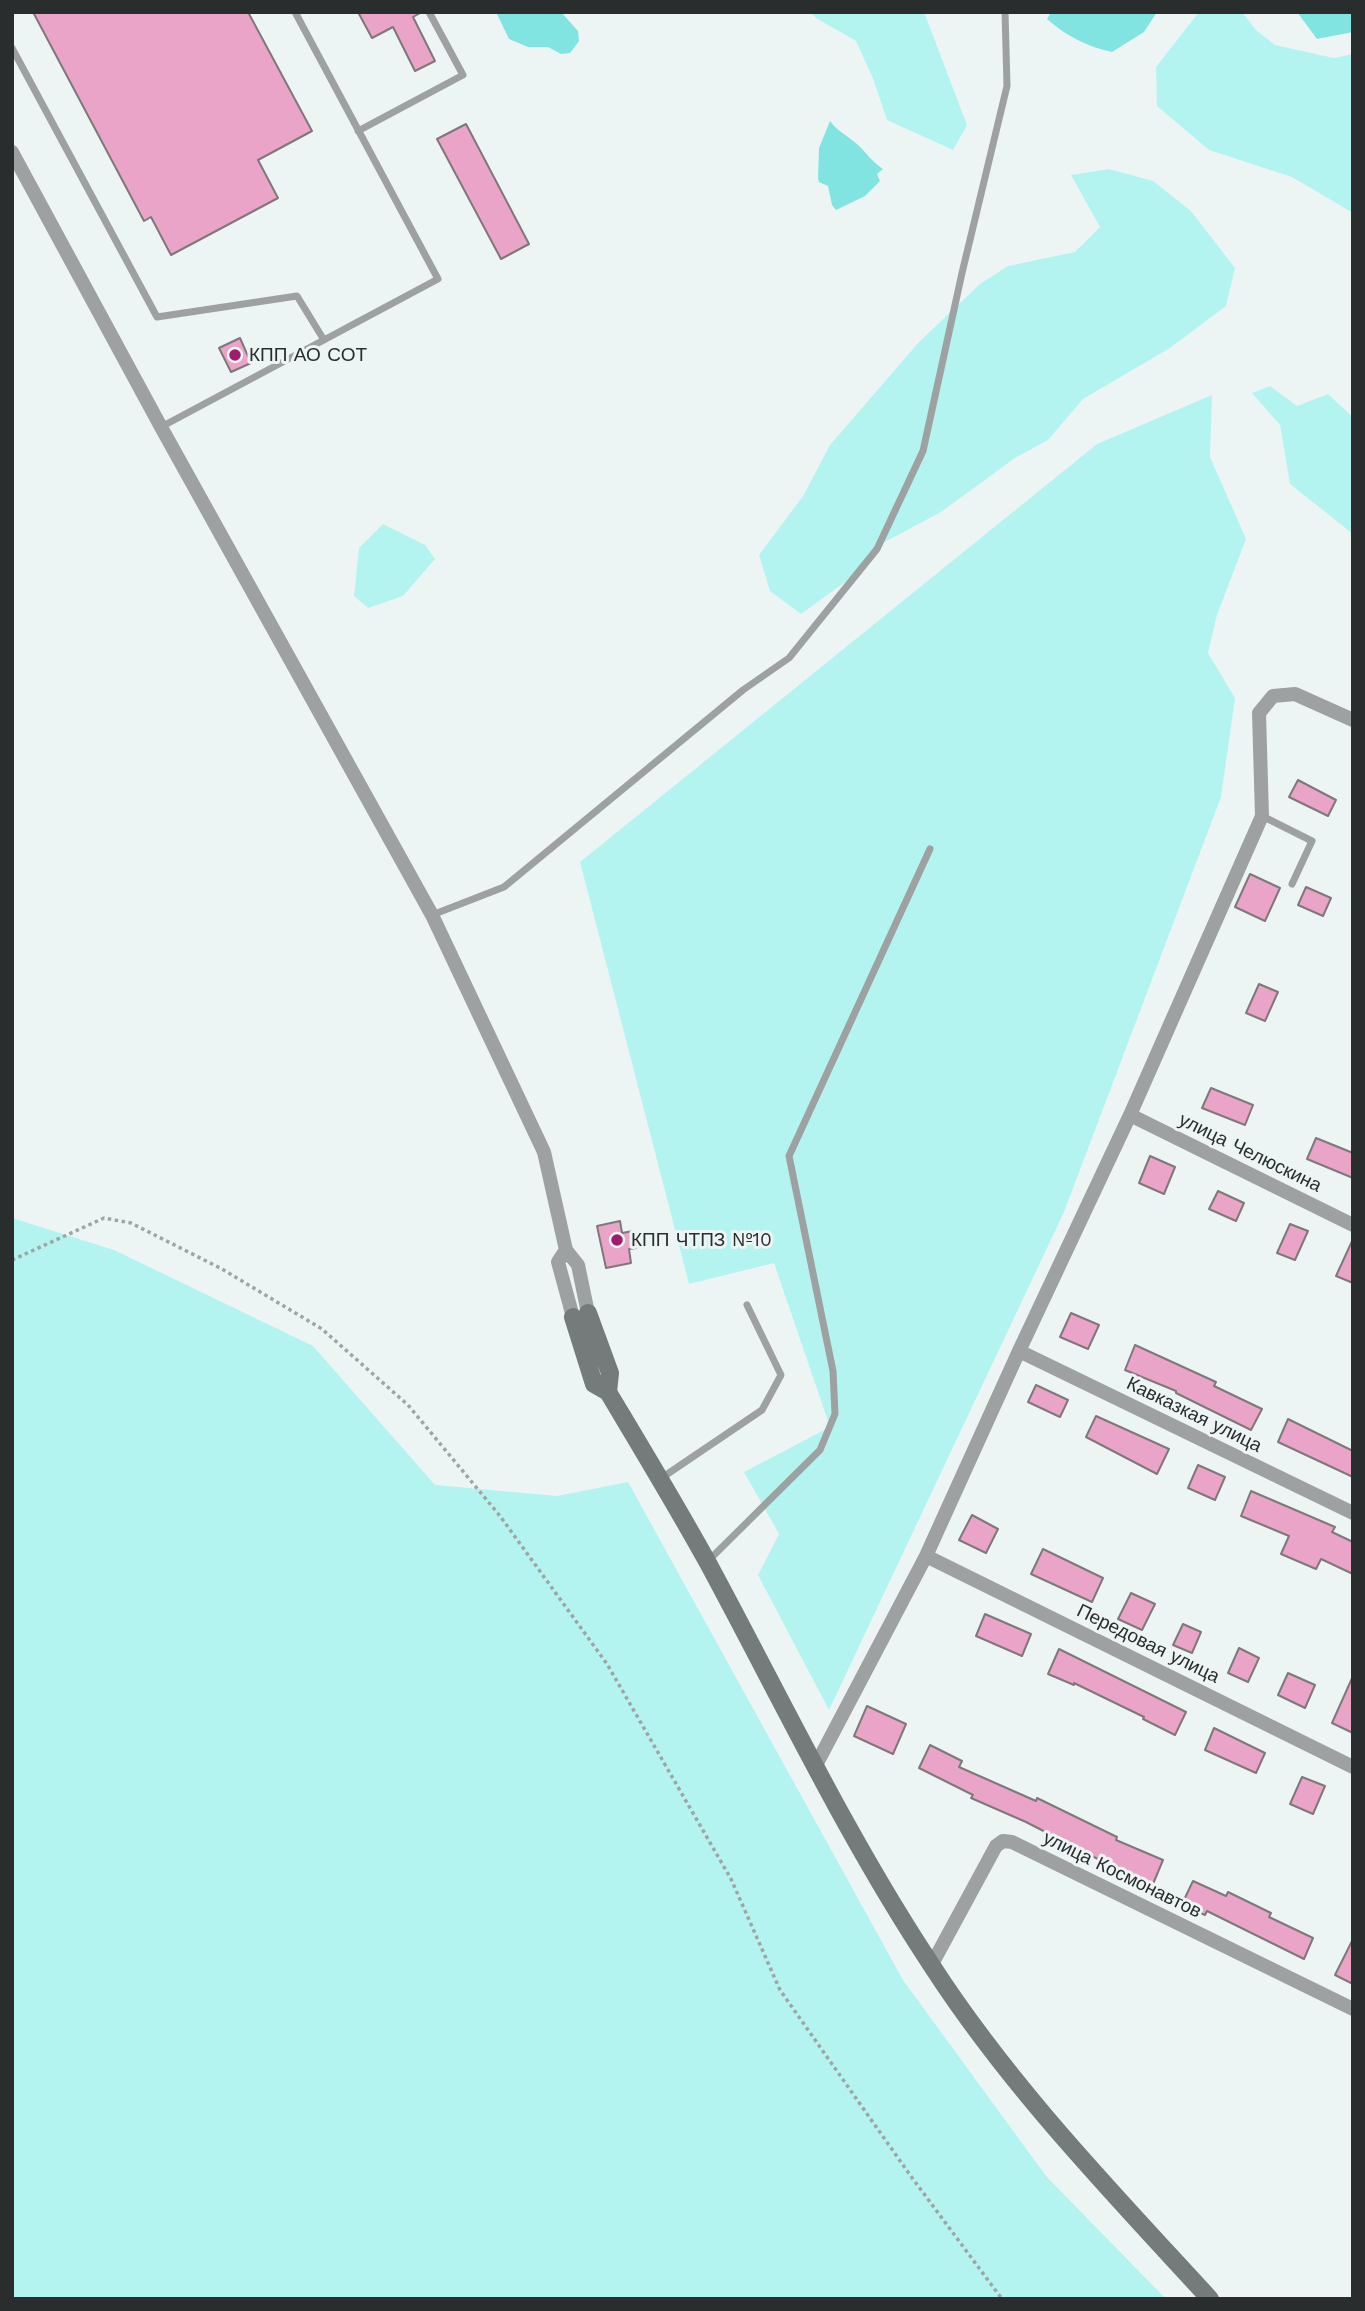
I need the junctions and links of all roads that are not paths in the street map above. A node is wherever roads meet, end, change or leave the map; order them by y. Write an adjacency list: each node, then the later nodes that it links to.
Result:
1 (295, 12): 5 (lane)
2 (429, 12): 5 (lane)
3 (1005, 12): 13 (lane)
4 (12, 48): 7 (lane)
5 (358, 131): 7 (lane)
6 (12, 152): 8 (street)
7 (324, 340): 8 (lane)
8 (162, 427): 13 (street)
9 (1353, 720): 10 (street)
10 (1262, 816): 12 (lane); 14 (street)
11 (930, 849): 22 (lane)
12 (1292, 884)
13 (432, 915): 17 (street)
14 (1130, 1115): 15 (street, улица Челюскина); 18 (street)
15 (1353, 1225)
16 (747, 1305): 19 (lane)
17 (581, 1315): 19 (street)
18 (1019, 1351): 20 (street, Кавказкая улица); 21 (street)
19 (660, 1479): 22 (street)
20 (1353, 1513)
21 (926, 1556): 23 (street); 24 (street, Передовая улица)
22 (707, 1561): 23 (street)
23 (815, 1767): 25 (street)
24 (1353, 1767)
25 (931, 1966): 26 (street, улица Космонавтов); 27 (street)
26 (1353, 2009)
27 (1210, 2299)

